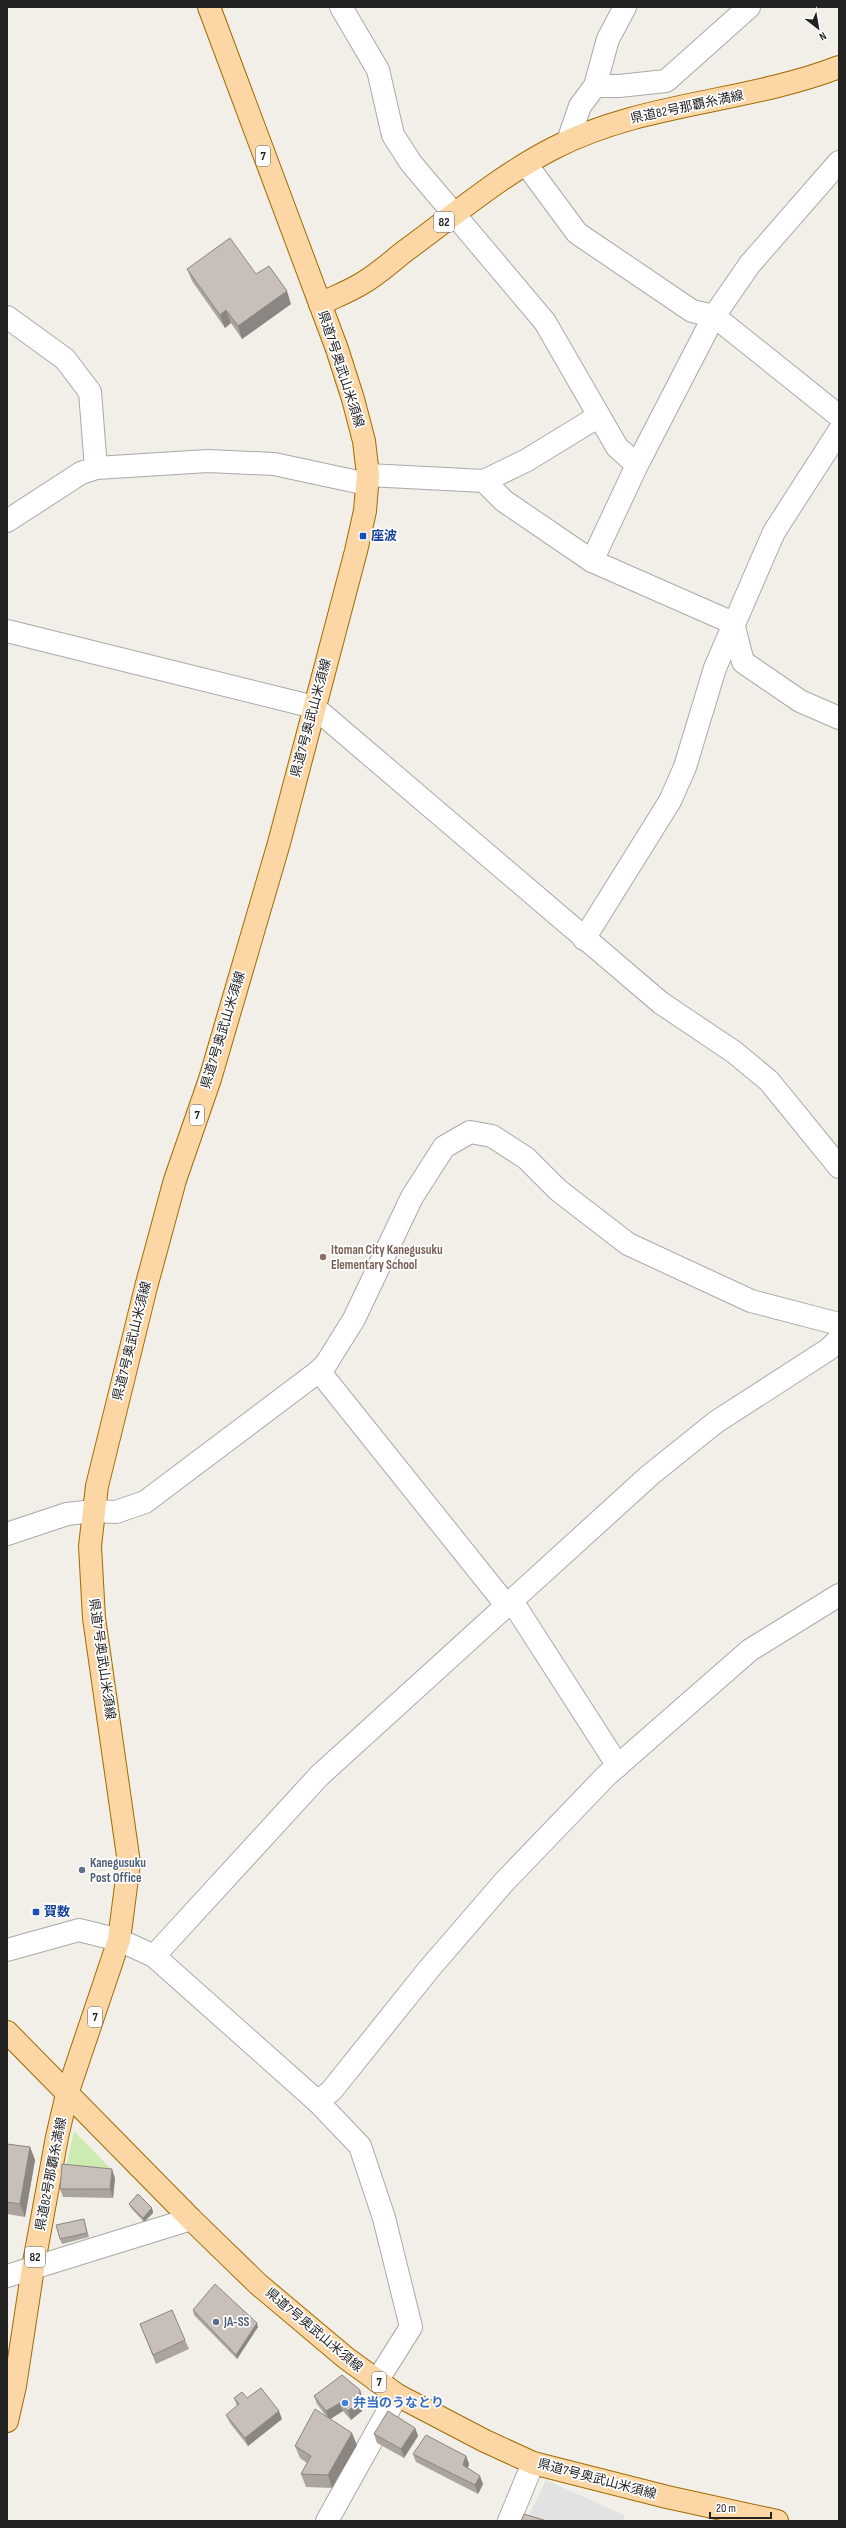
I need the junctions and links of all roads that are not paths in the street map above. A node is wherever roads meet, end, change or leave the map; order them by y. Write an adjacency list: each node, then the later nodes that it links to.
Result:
1 (209, 7): 13 (main road, 県道7号奥武山米須線 / 7)
2 (341, 7): 12 (street)
3 (625, 7): 7 (street)
4 (749, 7): 6 (street)
5 (839, 67): 8 (main road, 県道82号那覇糸満線 / 82)
6 (666, 81): 7 (street); 8 (street)
7 (595, 86): 9 (street)
8 (671, 108): 9 (main road, 県道82号那覇糸満線 / 82)
9 (568, 141): 11 (main road, 県道82号那覇糸満線 / 82)
10 (839, 162): 14 (street)
11 (526, 164): 12 (main road, 県道82号那覇糸満線 / 82); 14 (street)
12 (454, 215): 13 (main road, 県道82号那覇糸満線 / 82); 16 (street)
13 (320, 304): 21 (main road, 県道7号奥武山米須線 / 7)
14 (714, 316): 17 (street); 19 (street)
15 (7, 317): 20 (street)
16 (599, 416): 19 (street); 22 (street)
17 (839, 416)
18 (839, 432): 25 (street)
19 (637, 465): 24 (street)
20 (96, 468): 21 (street); 23 (street)
21 (368, 479): 22 (street); 27 (main road, 県道7号奥武山米須線 / 7)
22 (484, 481): 24 (street)
23 (7, 521)
24 (592, 561): 25 (street)
25 (733, 623): 28 (street); 29 (street)
26 (7, 631): 27 (street)
27 (314, 707): 29 (street); 34 (main road, 県道7号奥武山米須線 / 7)
28 (839, 718)
29 (584, 939): 30 (street)
30 (839, 1167)
31 (839, 1324): 33 (street)
32 (839, 1339): 37 (street)
33 (319, 1371): 34 (street); 37 (street)
34 (93, 1511): 35 (street); 39 (main road, 県道7号奥武山米須線 / 7)
35 (7, 1534)
36 (839, 1595): 38 (street)
37 (510, 1604): 38 (street); 41 (street)
38 (618, 1766): 44 (street)
39 (119, 1940): 40 (street); 41 (street); 43 (main road, 県道7号奥武山米須線 / 7)
40 (7, 1950)
41 (154, 1956): 44 (street)
42 (7, 2032): 43 (main road, 県道7号奥武山米須線 / 7)
43 (67, 2094): 45 (main road, 県道7号奥武山米須線 / 7); 46 (main road, 県道82号那覇糸満線 / 82)
44 (318, 2102): 48 (street)
45 (191, 2219): 46 (street); 48 (main road, 県道7号奥武山米須線 / 7)
46 (32, 2268): 47 (street); 50 (main road, 県道82号那覇糸満線 / 82)
47 (7, 2276)
48 (377, 2380): 49 (main road, 県道7号奥武山米須線 / 7)
49 (397, 2395): 51 (main road, 県道7号奥武山米須線 / 7); 52 (street)
50 (7, 2421)
51 (533, 2463): 53 (street); 54 (main road, 県道7号奥武山米須線 / 7)
52 (327, 2521)
53 (509, 2521)
54 (778, 2521)

